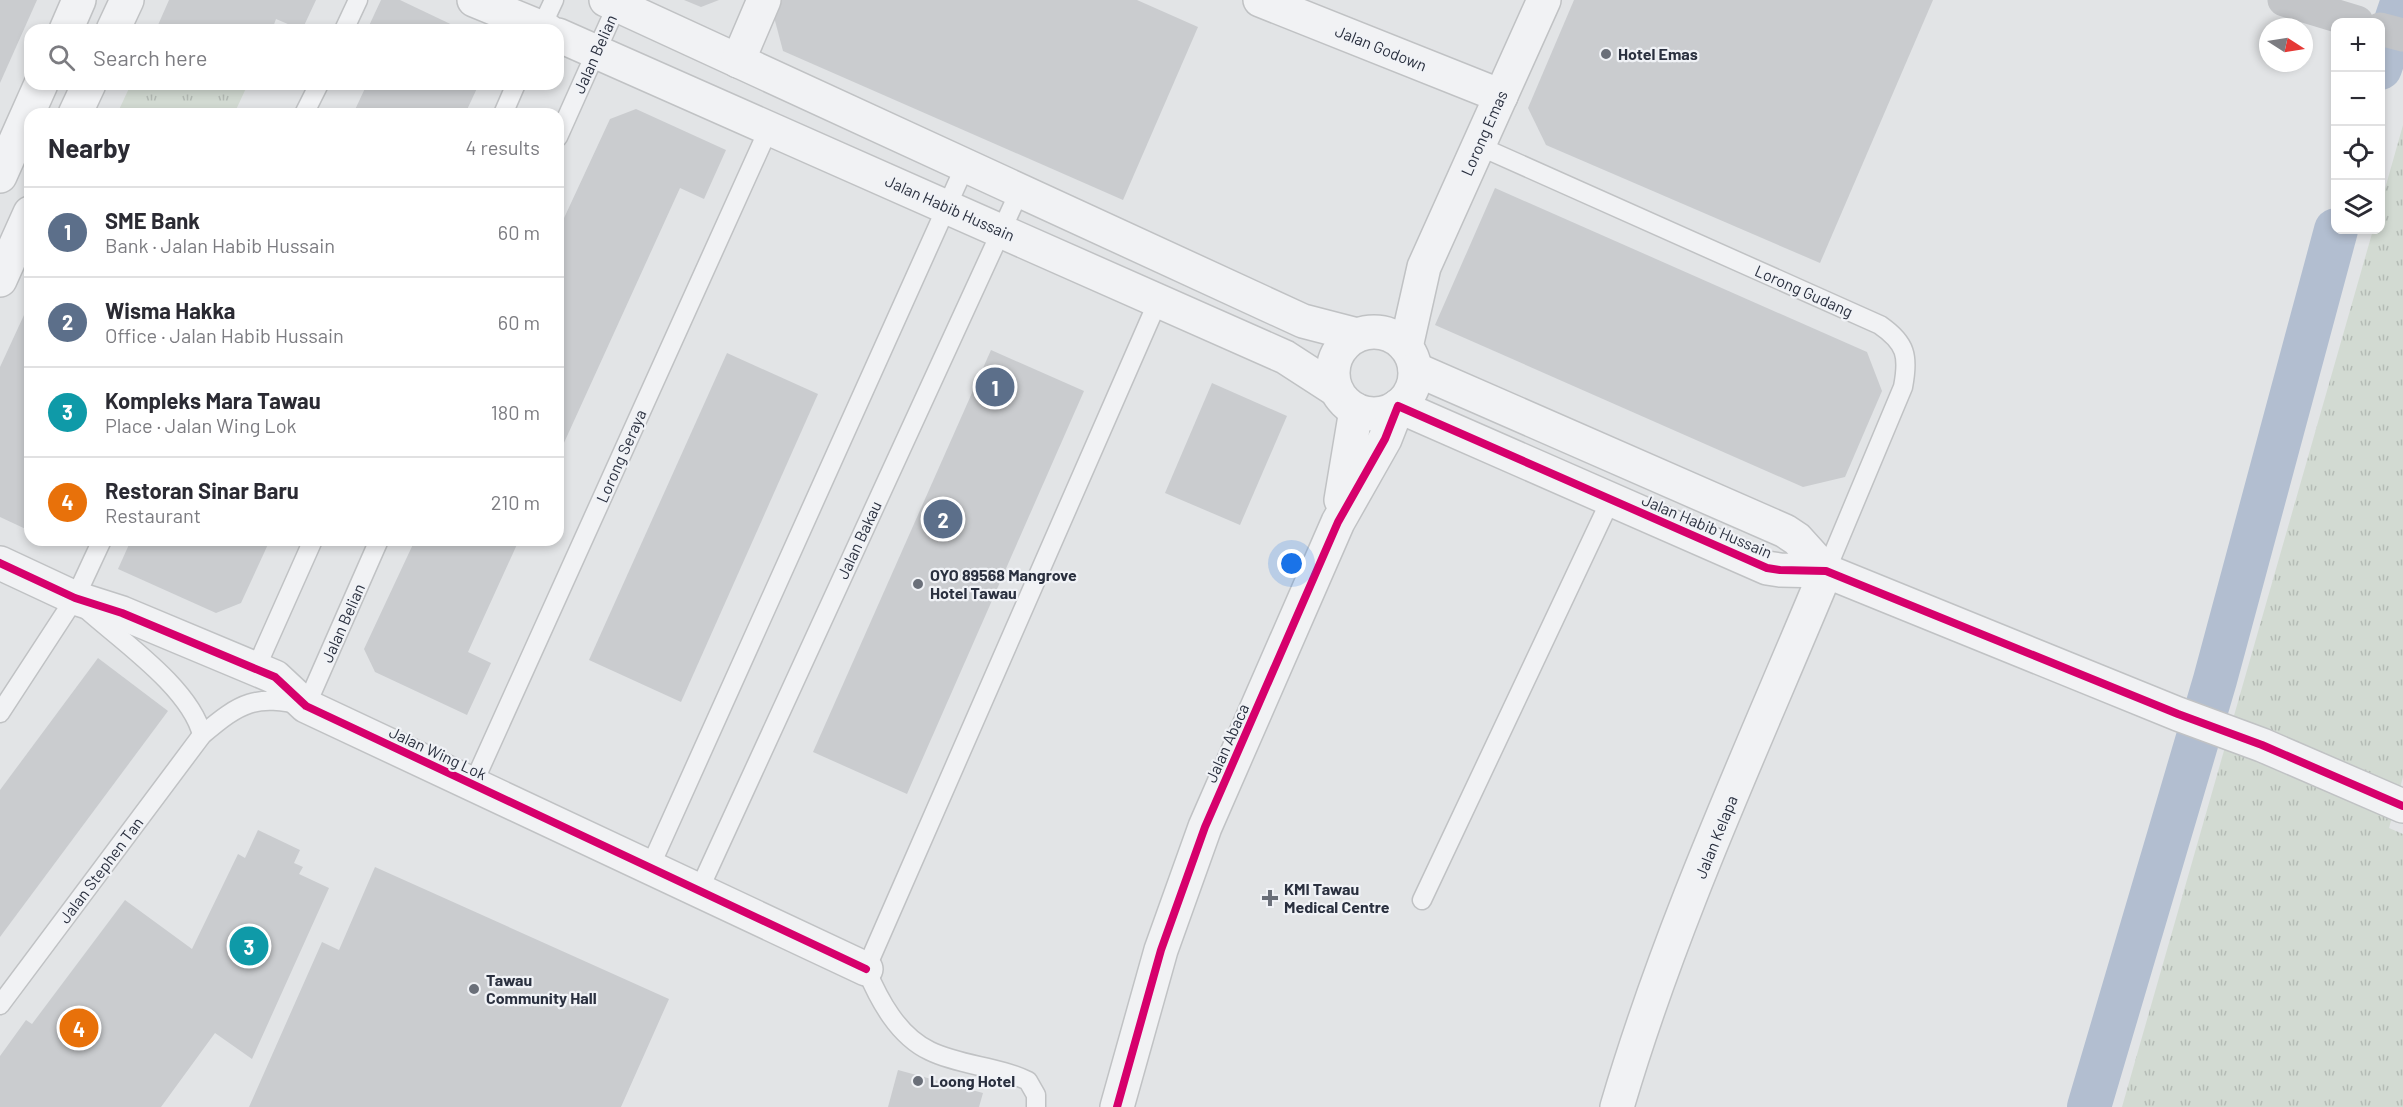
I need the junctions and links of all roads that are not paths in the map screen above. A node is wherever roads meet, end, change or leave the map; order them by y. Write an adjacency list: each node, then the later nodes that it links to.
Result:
1 (79, 0): 11 (street)
2 (127, 0): 12 (street)
3 (358, 0): 13 (lane)
4 (474, 0): 14 (street, Jalan Habib Hussain)
5 (764, 0): 19 (street)
6 (1260, 0): 24 (street, Jalan Godown)
7 (1544, 0): 24 (street, Lorong Emas)
8 (612, 2): 18 (lane, Jalan Belian); 19 (street)
9 (2298, 5): 10 (main road)
10 (2343, 18)
11 (69, 24)
12 (116, 24)
13 (347, 24)
14 (548, 24)
15 (2385, 30): 17 (main road)
16 (564, 33): 18 (street, Jalan Habib Hussain)
17 (2403, 35)
18 (596, 52): 30 (lane, Jalan Belian); 31 (street, Jalan Habib Hussain)
19 (738, 61): 33 (street)
20 (38, 90): 25 (street)
21 (85, 90): 26 (street)
22 (316, 90): 27 (lane)
23 (513, 90): 28 (lane)
24 (1501, 96): 32 (street, Lorong Emas)
25 (30, 108)
26 (78, 108)
27 (307, 108)
28 (506, 108)
29 (24, 122): 34 (street)
30 (564, 124)
31 (769, 128): 36 (street, Jalan Habib Hussain); 58 (lane, Lorong Seraya)
32 (1479, 146): 39 (street, Lorong Emas); 52 (lane, Lorong Gudang)
33 (965, 165): 35 (street); 36 (lane)
34 (0, 176)
35 (1020, 190): 38 (lane, Jalan Bakau); 42 (street)
36 (947, 207): 38 (street, Jalan Habib Hussain); 60 (lane)
37 (24, 226): 40 (street)
38 (1001, 231): 41 (street, Jalan Habib Hussain); 61 (lane, Jalan Bakau)
39 (1424, 267): 42 (street, Lorong Emas); 43 (street, Lorong Emas)
40 (0, 280)
41 (1158, 301): 44 (street, Jalan Habib Hussain); 63 (lane)
42 (1363, 333): 43 (street); 44 (street)
43 (1410, 358): 45 (street); 52 (street, Jalan Habib Hussain)
44 (1346, 400): 45 (street); 47 (street, Jalan Abaca)
45 (1398, 406): 46 (street, Jalan Habib Hussain); 47 (street, Jalan Abaca)
46 (1611, 500): 52 (street, Jalan Habib Hussain); 62 (lane)
47 (1338, 522): 66 (street, Jalan Abaca)
48 (99, 546): 53 (lane)
49 (310, 546): 54 (lane)
50 (376, 546): 55 (lane, Jalan Belian)
51 (0, 563): 53 (street, Jalan Wing Lok)
52 (1827, 570): 59 (street, Jalan Habib Hussain); 67 (street, Jalan Kelapa)
53 (75, 598): 54 (street, Jalan Wing Lok); 56 (lane); 57 (lane)
54 (255, 668): 55 (street, Jalan Wing Lok)
55 (306, 706): 57 (lane, Jalan Stephen Tan); 58 (street, Jalan Wing Lok)
56 (0, 713)
57 (202, 735): 64 (lane, Jalan Stephen Tan)
58 (473, 784): 60 (street, Jalan Wing Lok)
59 (2403, 806)
60 (650, 867): 61 (street, Jalan Wing Lok)
61 (699, 890): 63 (street, Jalan Wing Lok)
62 (1422, 900)
63 (866, 969): 65 (lane)
64 (0, 1005)
65 (1036, 1107)
66 (1117, 1107)
67 (1617, 1107)

